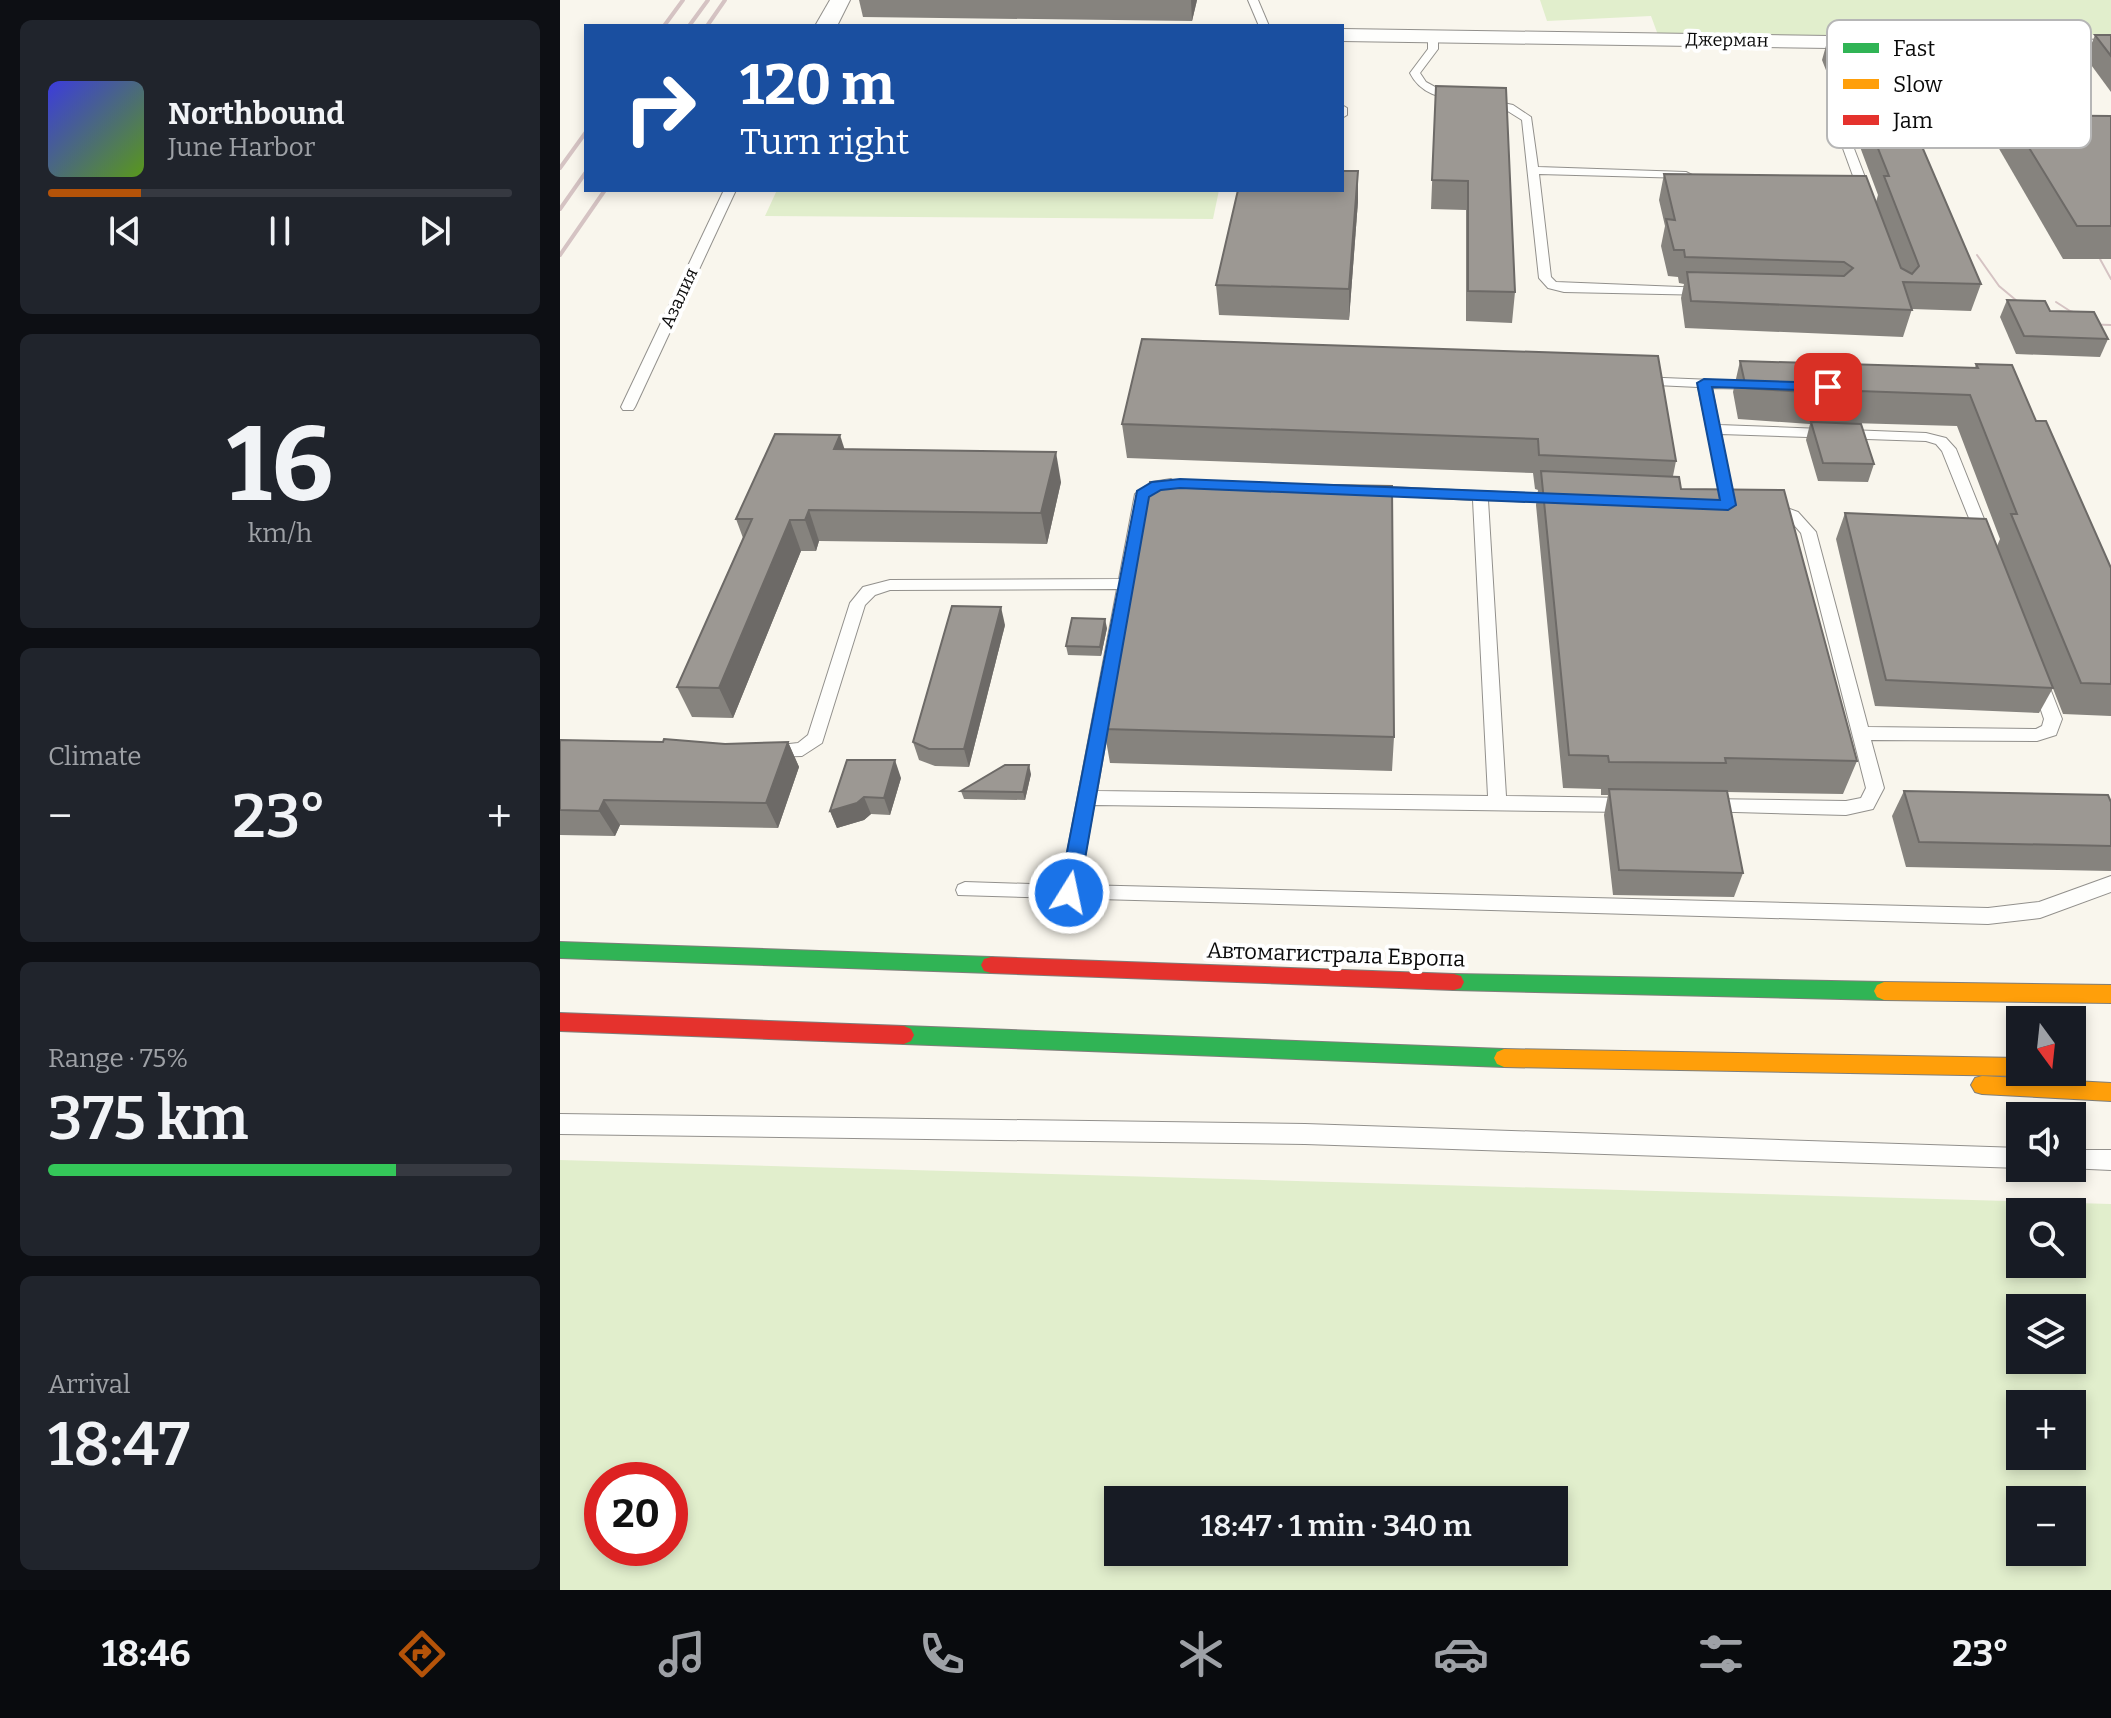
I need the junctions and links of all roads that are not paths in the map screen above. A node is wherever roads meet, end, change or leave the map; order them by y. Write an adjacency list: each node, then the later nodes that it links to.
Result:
1 (840, 0): 3 (street)
2 (1253, 0): 4 (lane)
3 (827, 24)
4 (1263, 24)
5 (1344, 35): 6 (street, Джерман)
6 (1433, 36): 7 (street, Джерман); 11 (lane)
7 (1827, 42)
8 (2091, 46): 9 (street, Джерман)
9 (2111, 46)
10 (1849, 148): 14 (lane)
11 (1533, 170): 12 (lane); 17 (lane)
12 (1705, 176)
13 (1846, 181): 14 (lane)
14 (1861, 181): 16 (lane)
15 (729, 192): 21 (lane, Азалия)
16 (1871, 209)
17 (1724, 293)
18 (1627, 381): 19 (lane)
19 (1704, 383): 20 (lane); 22 (lane)
20 (1766, 385)
21 (628, 407)
22 (1712, 429): 27 (lane); 30 (lane)
23 (1180, 483): 28 (lane)
24 (1354, 490): 25 (lane)
25 (1480, 495): 26 (lane); 33 (lane)
26 (1573, 499)
27 (1988, 548)
28 (1126, 584): 31 (lane); 32 (lane)
29 (2031, 662): 30 (lane)
30 (1861, 733): 35 (lane)
31 (750, 752)
32 (1087, 798): 33 (lane); 38 (lane)
33 (1497, 803): 34 (lane)
34 (1640, 805)
35 (1687, 806)
36 (2111, 884): 38 (lane)
37 (965, 890): 38 (lane)
38 (1069, 893)
39 (560, 950): 41 (highway, Автомагистрала Европа)
40 (1903, 972): 41 (highway)
41 (1568, 986): 42 (highway, Автомагистрала Европа)
42 (2111, 994)
43 (560, 1022): 44 (highway)
44 (1576, 1061): 45 (highway); 46 (highway)
45 (2006, 1067)
46 (2111, 1092)
47 (560, 1124): 48 (lane)
48 (2006, 1158)
49 (2086, 1160): 50 (lane)
50 (2111, 1160)

